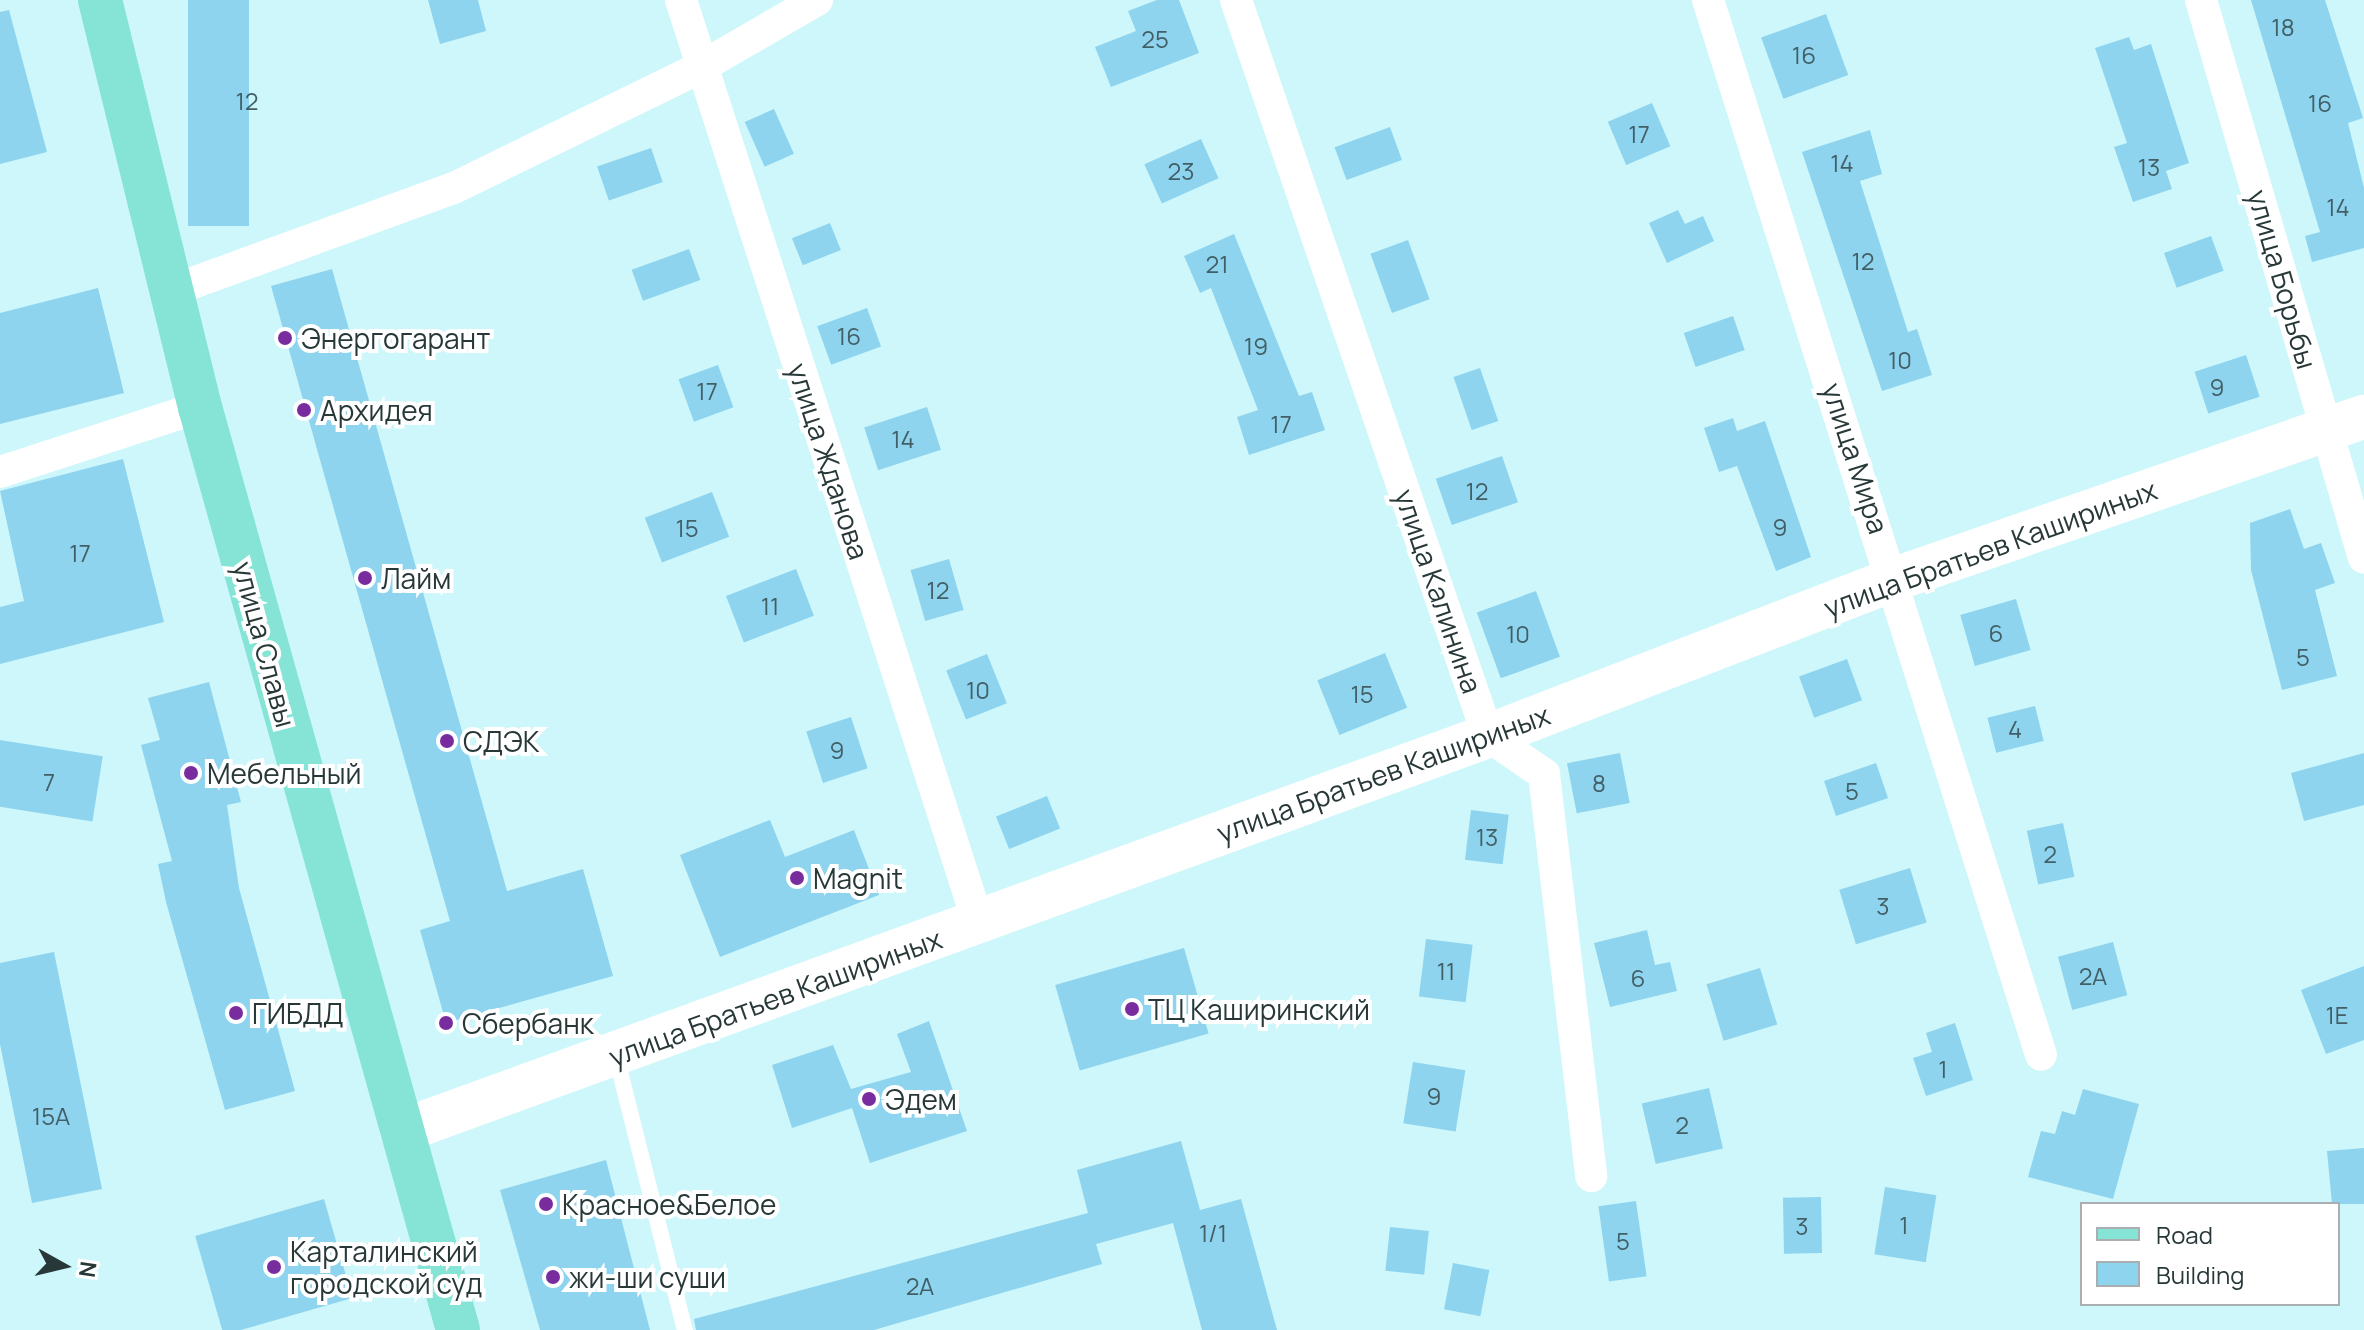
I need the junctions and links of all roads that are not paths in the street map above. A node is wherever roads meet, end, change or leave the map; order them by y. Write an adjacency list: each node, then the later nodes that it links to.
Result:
1 (100, 0): 8 (main road, улица Славы)
2 (681, 0): 7 (street, улица Жданова)
3 (817, 0): 7 (street)
4 (1236, 0): 14 (street, улица Калинина)
5 (1708, 0): 13 (street, улица Мира)
6 (2201, 0): 10 (street, улица Борьбы)
7 (701, 67): 8 (street); 15 (street, улица Жданова)
8 (176, 289): 9 (main road, улица Славы)
9 (200, 407): 11 (street); 18 (main road, улица Славы)
10 (2346, 423): 12 (street, улица Борьбы); 13 (main road, улица Братьев Кашириных)
11 (0, 472)
12 (2364, 558)
13 (1895, 579): 14 (main road, улица Братьев Кашириных); 17 (street, улица Мира)
14 (1488, 736): 15 (main road, улица Братьев Кашириных); 19 (street)
15 (978, 922): 16 (main road, улица Братьев Кашириных)
16 (616, 1054): 18 (main road, улица Братьев Кашириных); 21 (lane)
17 (2041, 1055)
18 (402, 1131): 20 (main road, улица Славы)
19 (1591, 1176)
20 (458, 1330)
21 (685, 1330)

